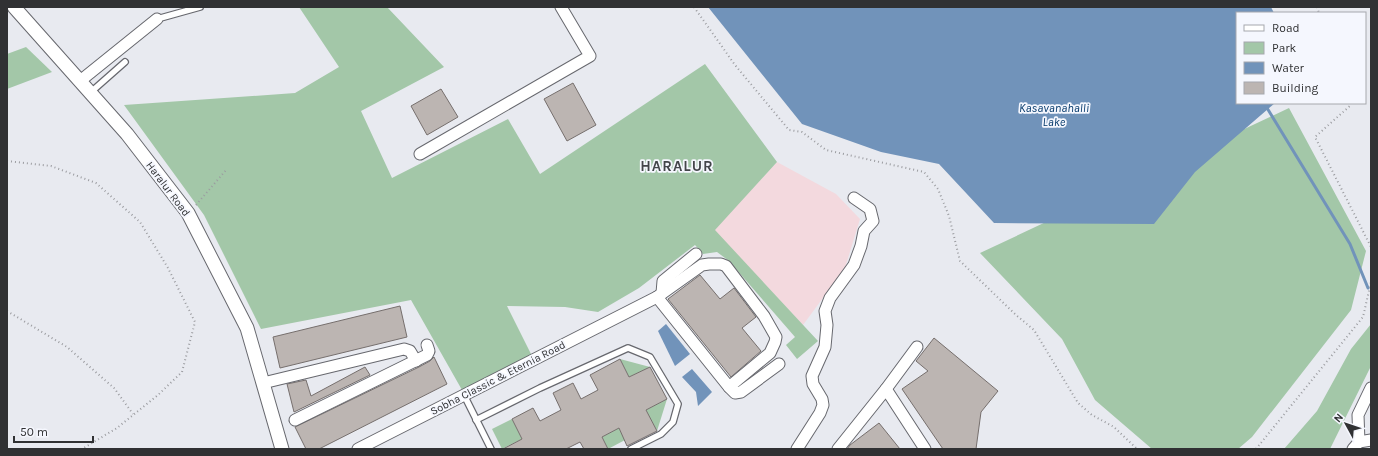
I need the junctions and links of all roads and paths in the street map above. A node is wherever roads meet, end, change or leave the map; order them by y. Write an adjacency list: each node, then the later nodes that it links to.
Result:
1 (200, 7): 5 (lane)
2 (561, 7): 10 (street)
3 (694, 7): 42 (path)
4 (17, 8): 7 (street, Haralur Road)
5 (157, 19): 7 (street)
6 (125, 62): 8 (lane)
7 (80, 81): 8 (street, Haralur Road)
8 (90, 93): 14 (street, Haralur Road)
9 (1351, 104): 15 (path)
10 (420, 154)
11 (7, 161): 29 (path)
12 (227, 169): 14 (path)
13 (854, 198): 39 (street)
14 (188, 213): 24 (street, Haralur Road)
15 (1371, 247)
16 (696, 254): 18 (street)
17 (1371, 282): 43 (path)
18 (660, 295): 25 (street); 25 (street, Sobha Classic & Eternia Road); 28 (street, Sobha Classic & Eternia Road)
19 (7, 310): 29 (path)
20 (426, 345): 22 (street)
21 (917, 347): 27 (street)
22 (416, 361): 24 (street); 30 (street)
23 (779, 364): 25 (street)
24 (263, 383): 35 (street, Haralur Road)
25 (729, 387)
26 (1371, 388): 33 (street)
27 (886, 389): 40 (street); 41 (street)
28 (464, 395): 31 (lane); 36 (street, Sobha Classic & Eternia Road)
29 (134, 414): 34 (path)
30 (295, 420)
31 (476, 420): 37 (lane); 38 (lane)
32 (1371, 440): 33 (street)
33 (1356, 446)
34 (82, 449)
35 (282, 449)
36 (358, 449)
37 (491, 449)
38 (631, 449)
39 (797, 449)
40 (838, 449)
41 (926, 449)
42 (1138, 449)
43 (1256, 449)

